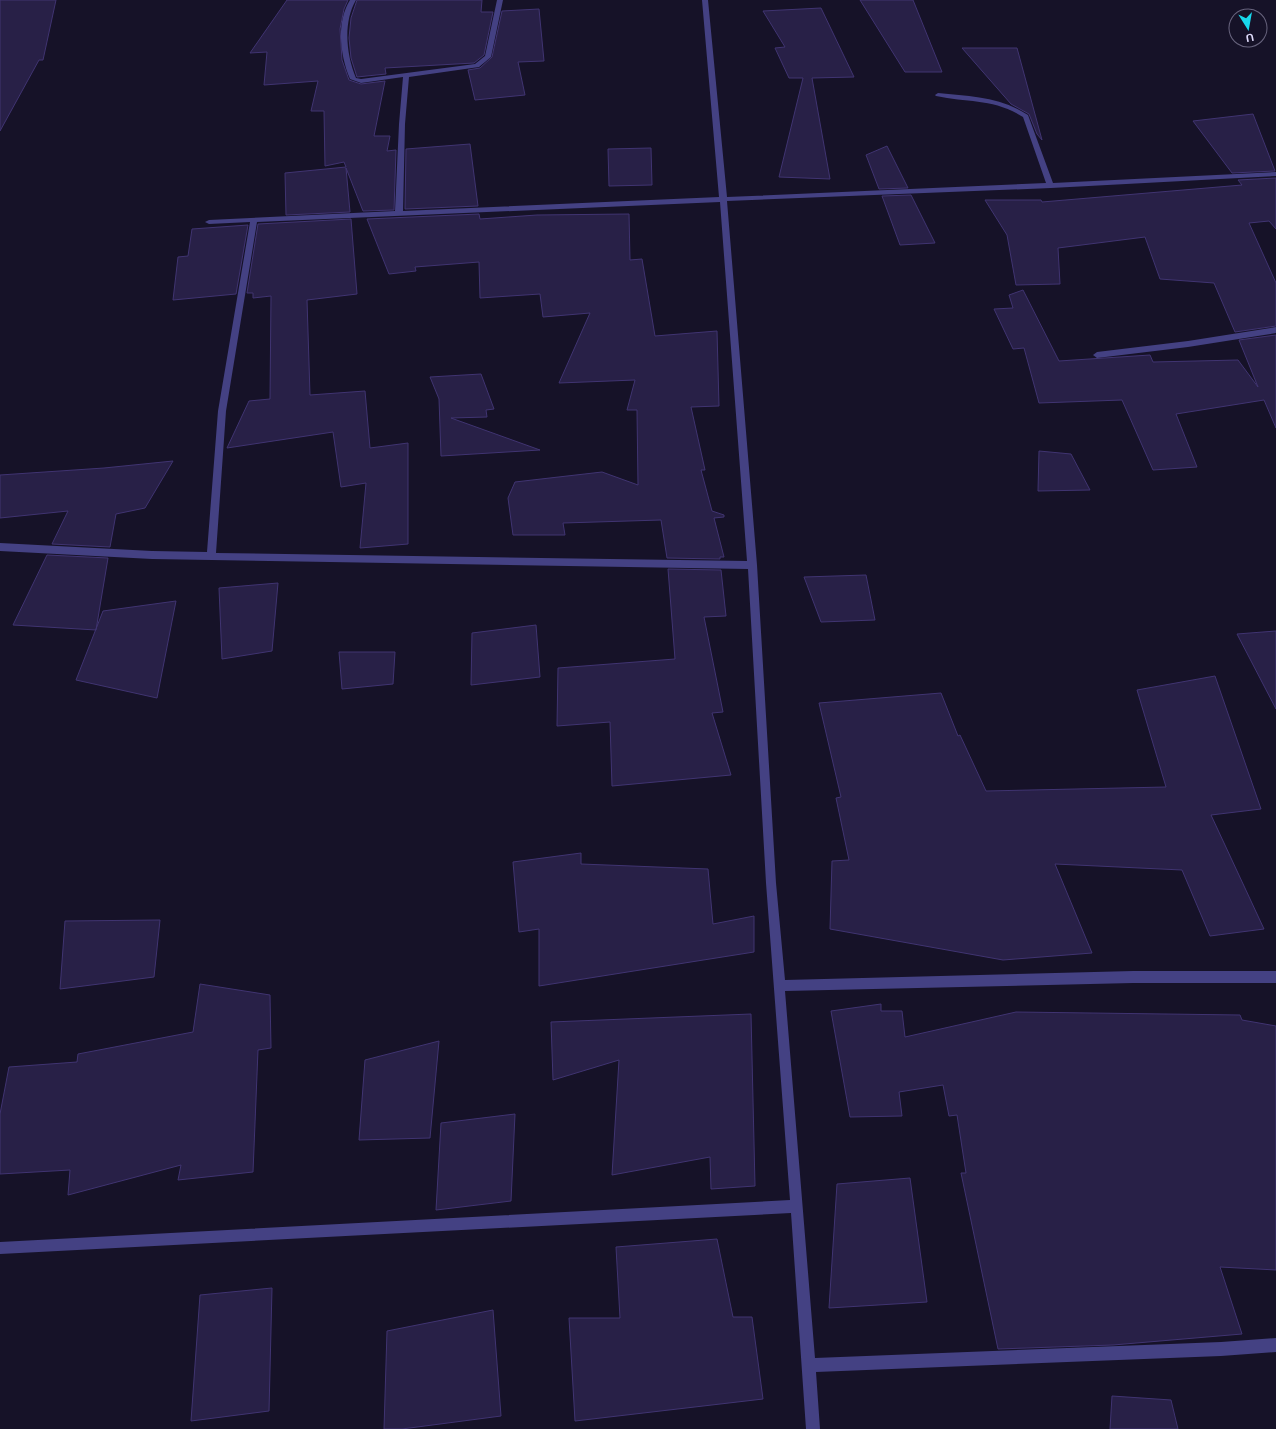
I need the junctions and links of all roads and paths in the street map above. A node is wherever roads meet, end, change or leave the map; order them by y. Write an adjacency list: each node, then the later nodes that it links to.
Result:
1 (353, 0): 4 (street)
2 (500, 0): 4 (street)
3 (705, 0): 8 (street)
4 (406, 75): 9 (street)
5 (938, 95): 7 (street)
6 (1276, 174): 7 (street)
7 (1052, 186): 8 (street)
8 (723, 198): 9 (street); 16 (street)
9 (399, 212): 10 (street)
10 (254, 219): 11 (street); 15 (street)
11 (209, 222)
12 (1276, 330): 13 (street)
13 (1097, 355)
14 (0, 547): 15 (street)
15 (211, 556): 16 (street)
16 (752, 565): 18 (street)
17 (1276, 977): 18 (street)
18 (780, 986): 19 (street)
19 (797, 1206): 20 (street); 22 (street)
20 (0, 1248)
21 (1276, 1345): 22 (street)
22 (810, 1365): 23 (street)
23 (813, 1429)

